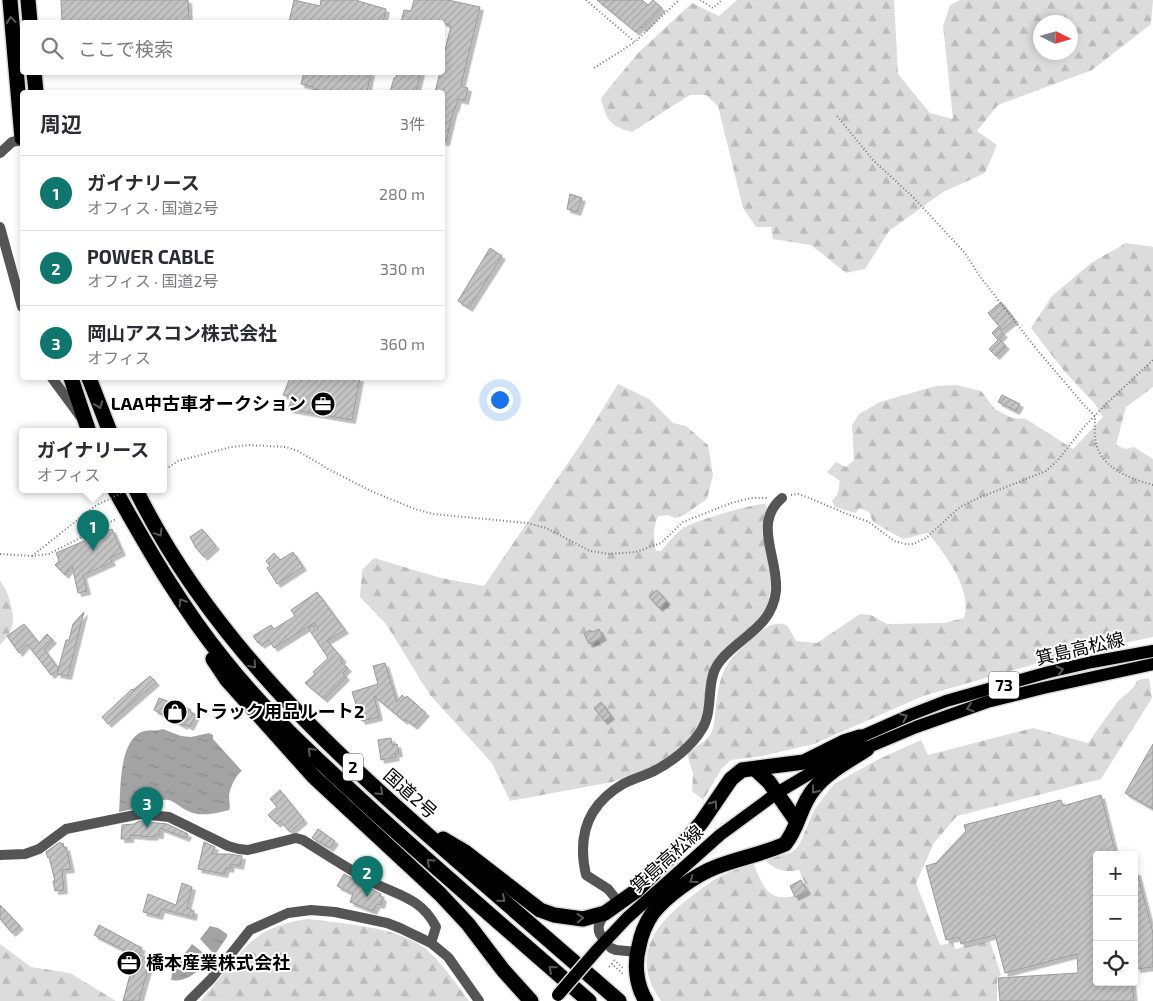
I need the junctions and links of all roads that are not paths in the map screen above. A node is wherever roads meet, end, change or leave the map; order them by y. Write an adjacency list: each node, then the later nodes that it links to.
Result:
1 (10, 0): 6 (highway, one-way to 1)
2 (28, 0): 3 (highway)
3 (30, 20)
4 (34, 75): 5 (highway)
5 (36, 90)
6 (20, 116)
7 (20, 140): 8 (street)
8 (0, 153)
9 (0, 227): 10 (street)
10 (20, 300)
11 (53, 380): 14 (street)
12 (72, 380): 14 (highway)
13 (90, 380): 15 (highway, one-way to 15)
14 (88, 428)
15 (108, 428)
16 (117, 493): 19 (highway, 国道2号 / 2, one-way to 16)
17 (138, 493): 25 (highway, 国道2号 / 2, one-way to 25)
18 (782, 498): 28 (street)
19 (196, 624): 37 (highway); 38 (highway, 国道2号 / 2, one-way to 19)
20 (1153, 651): 22 (main road, 箕島高松線 / 73, one-way to 20)
21 (1153, 664): 22 (main road, 箕島高松線 / 73, one-way to 22)
22 (863, 743): 23 (highway); 24 (main road, 箕島高松線 / 73); 26 (highway, one-way to 26)
23 (755, 769): 24 (highway); 28 (highway, one-way to 23)
24 (778, 793): 26 (highway); 34 (main road, 箕島高松線 / 73, bridge)
25 (405, 816): 29 (highway, one-way to 29); 39 (highway, 国道2号 / 2, one-way to 39)
26 (797, 822): 33 (highway, one-way to 33)
27 (0, 855): 31 (street)
28 (620, 904): 29 (highway)
29 (606, 913): 30 (street)
30 (602, 937)
31 (431, 943): 35 (street); 36 (street)
32 (611, 948): 33 (street)
33 (637, 952): 40 (highway)
34 (556, 998)
35 (189, 1001)
36 (479, 1001)
37 (531, 1001)
38 (589, 1001)
39 (619, 1001)
40 (646, 1001)

